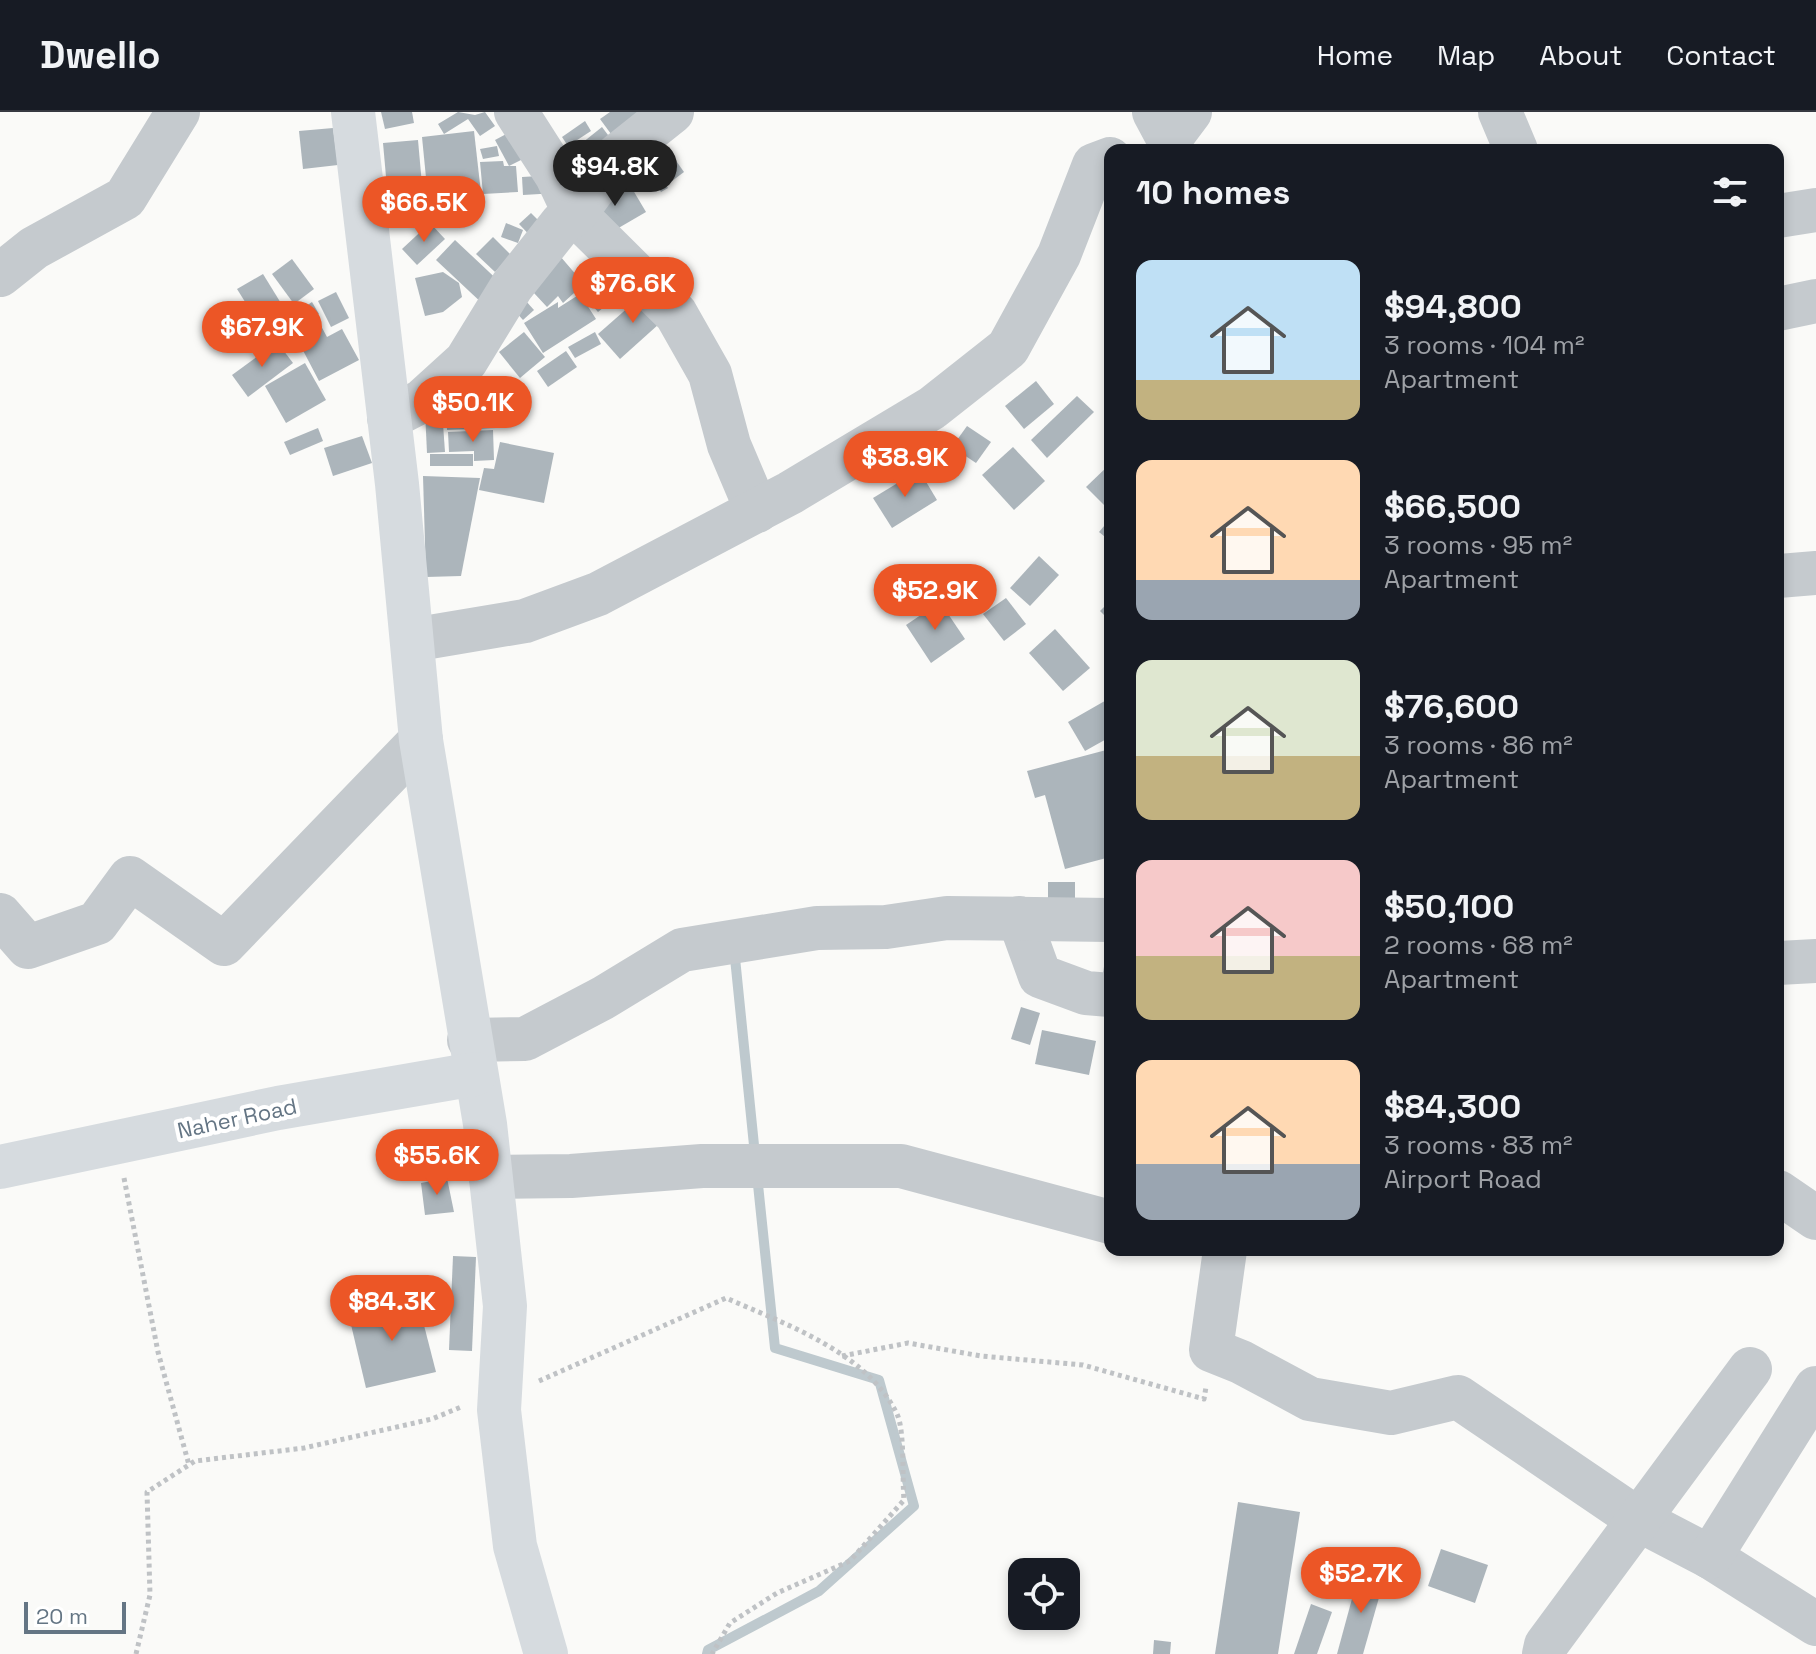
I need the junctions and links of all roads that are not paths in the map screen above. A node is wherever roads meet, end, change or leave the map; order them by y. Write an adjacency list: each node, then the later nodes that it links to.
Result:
1 (178, 112): 11 (street)
2 (353, 112): 14 (main road)
3 (516, 112): 9 (street)
4 (672, 112): 9 (street)
5 (1500, 112): 6 (street)
6 (1513, 144)
7 (1104, 161): 15 (street)
8 (1816, 210): 10 (street)
9 (575, 214): 14 (street); 15 (street)
10 (1784, 215)
11 (0, 275)
12 (1816, 301): 13 (street)
13 (1784, 308)
14 (389, 418): 18 (main road)
15 (757, 511): 18 (street)
16 (1816, 573): 17 (street)
17 (1784, 576)
18 (412, 640): 19 (main road)
19 (421, 740): 20 (street); 26 (main road)
20 (0, 915)
21 (1019, 918): 22 (street); 25 (street); 26 (street)
22 (1104, 920)
23 (1816, 961): 24 (street)
24 (1784, 963)
25 (1104, 994)
26 (472, 1057): 27 (main road, Naher Road); 28 (main road)
27 (0, 1167)
28 (491, 1177): 31 (street); 38 (main road)
29 (1784, 1196): 30 (street)
30 (1816, 1218)
31 (1104, 1220)
32 (1213, 1256): 35 (street)
33 (1750, 1369): 35 (street)
34 (1816, 1388): 36 (street)
35 (1639, 1520): 36 (street); 39 (street)
36 (1710, 1557): 37 (street)
37 (1816, 1624)
38 (546, 1654)
39 (1544, 1654)

